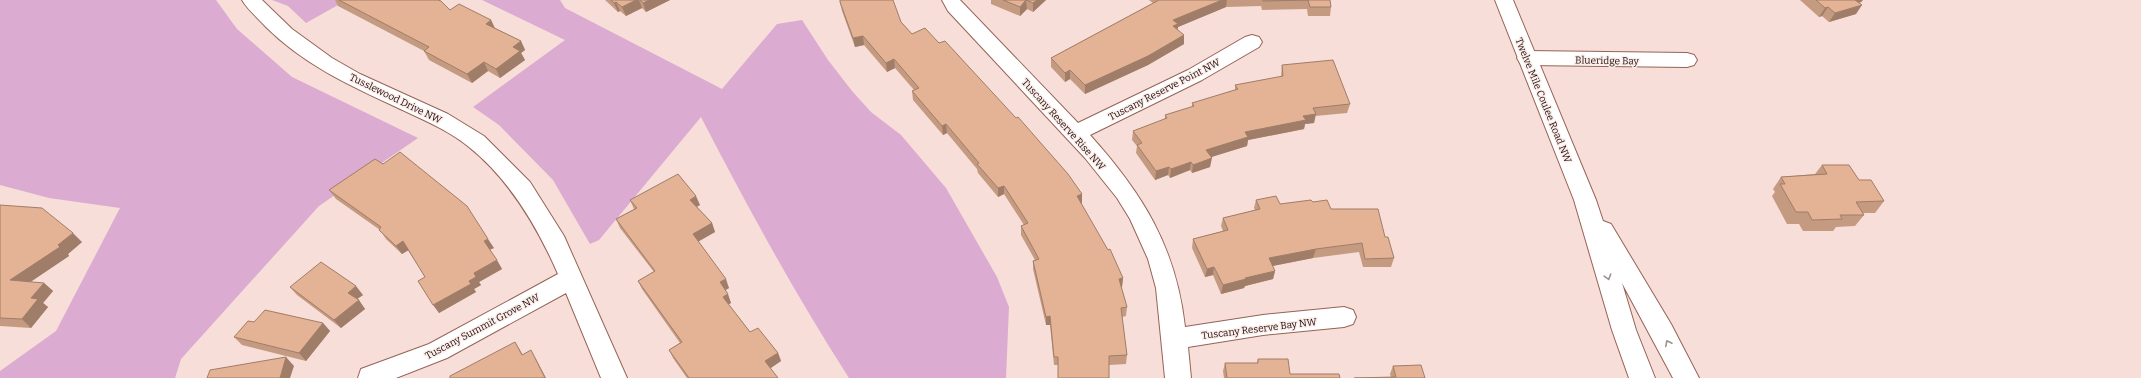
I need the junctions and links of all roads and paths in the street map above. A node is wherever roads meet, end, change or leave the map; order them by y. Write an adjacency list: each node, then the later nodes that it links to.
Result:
1 (251, 0): 9 (street, Tusslewood Drive NW)
2 (951, 0): 7 (street, Tuscany Reserve Rise NW)
3 (1504, 0): 5 (street, Twelve Mile Coulee Road NW)
4 (1252, 42): 7 (street, Tuscany Reserve Point NW)
5 (1527, 58): 6 (street, Blueridge Bay); 8 (street, Twelve Mile Coulee Road NW)
6 (1686, 60)
7 (1076, 133): 11 (street, Tuscany Reserve Rise NW)
8 (1585, 200): 15 (street, Twelve Mile Coulee Road NW, one-way to 15); 16 (street, Twelve Mile Coulee Road NW, one-way to 8)
9 (570, 279): 12 (street, Tuscany Summit Grove NW); 13 (street, Tusslewood Drive NW)
10 (1344, 317): 11 (street, Tuscany Reserve Bay NW)
11 (1173, 339): 14 (street, Tuscany Reserve Rise NW)
12 (370, 377)
13 (614, 378)
14 (1178, 378)
15 (1642, 378)
16 (1686, 378)

